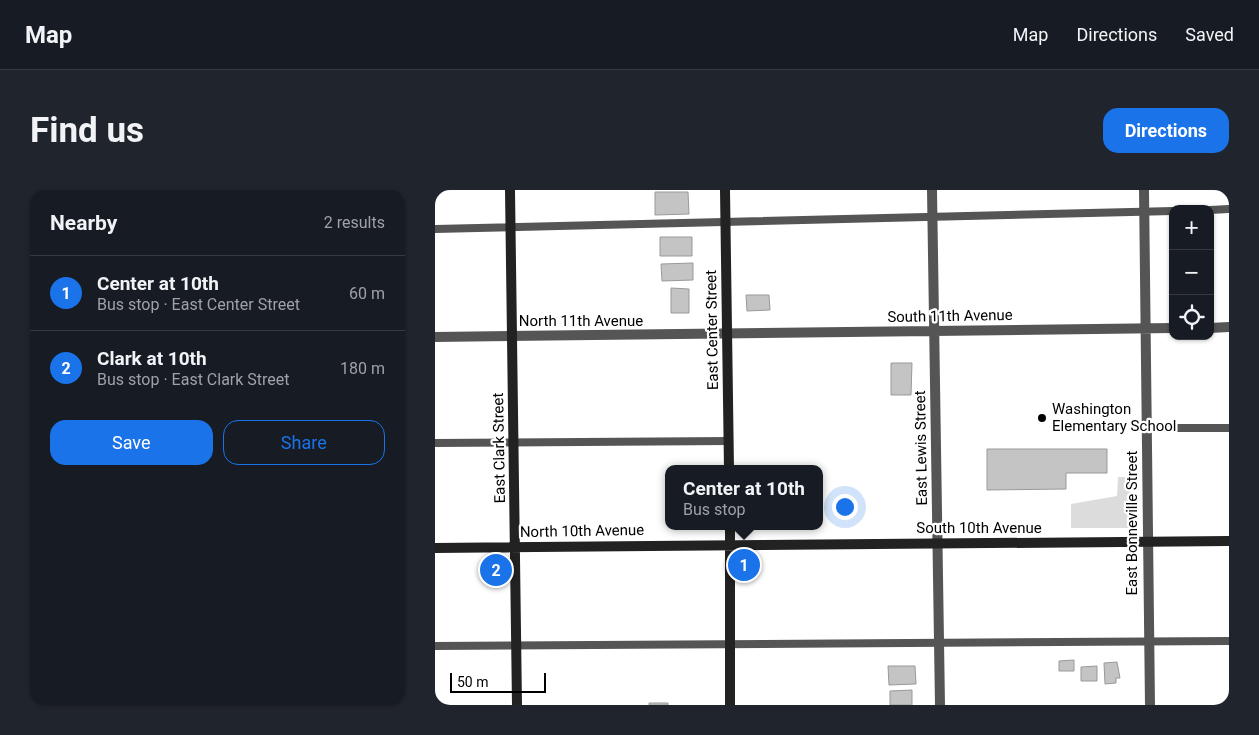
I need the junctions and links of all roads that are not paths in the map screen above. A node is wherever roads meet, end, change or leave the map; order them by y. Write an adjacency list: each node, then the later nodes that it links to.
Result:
1 (510, 190): 11 (main road, East Clark Street)
2 (725, 190): 10 (main road, East Center Street)
3 (932, 190): 9 (street, East Lewis Street)
4 (1144, 190): 8 (street, East Bonneville Street)
5 (1229, 209): 6 (lane)
6 (1214, 210)
7 (1169, 211): 8 (lane)
8 (1144, 212): 9 (lane); 16 (street, East Bonneville Street)
9 (932, 217): 10 (lane); 17 (street, East Lewis Street)
10 (726, 222): 11 (lane); 18 (main road, East Center Street)
11 (511, 227): 12 (lane); 19 (main road, East Clark Street)
12 (435, 229)
13 (1229, 327): 15 (street)
14 (1169, 328): 16 (street, South 11th Avenue)
15 (1214, 328)
16 (1145, 329): 17 (street, South 11th Avenue); 21 (street, East Bonneville Street)
17 (934, 332): 18 (street, South 11th Avenue); 30 (street, East Lewis Street)
18 (727, 334): 19 (street, North 11th Avenue); 23 (main road, East Center Street)
19 (512, 336): 20 (street, North 11th Avenue); 24 (main road, East Clark Street)
20 (435, 337)
21 (1146, 428): 22 (lane); 29 (street, East Bonneville Street)
22 (1229, 428)
23 (729, 442): 24 (lane); 26 (main road, East Center Street)
24 (514, 443): 25 (lane); 32 (main road, East Clark Street)
25 (435, 444)
26 (729, 465)
27 (730, 530): 31 (main road)
28 (1229, 541): 29 (main road, South 10th Avenue)
29 (1147, 542): 30 (main road, South 10th Avenue); 35 (street, East Bonneville Street)
30 (937, 543): 31 (main road, South 10th Avenue); 36 (street, East Lewis Street)
31 (730, 545): 32 (main road, North 10th Avenue); 37 (main road)
32 (516, 547): 33 (main road, North 10th Avenue); 39 (main road, East Clark Street)
33 (435, 548)
34 (1229, 641): 35 (lane)
35 (1148, 642): 36 (lane); 43 (street, East Bonneville Street)
36 (939, 643): 37 (lane); 42 (street, East Lewis Street)
37 (731, 644): 39 (lane); 41 (main road)
38 (435, 646): 39 (lane)
39 (517, 646): 40 (main road, East Clark Street)
40 (517, 705)
41 (730, 705)
42 (940, 705)
43 (1150, 705)

